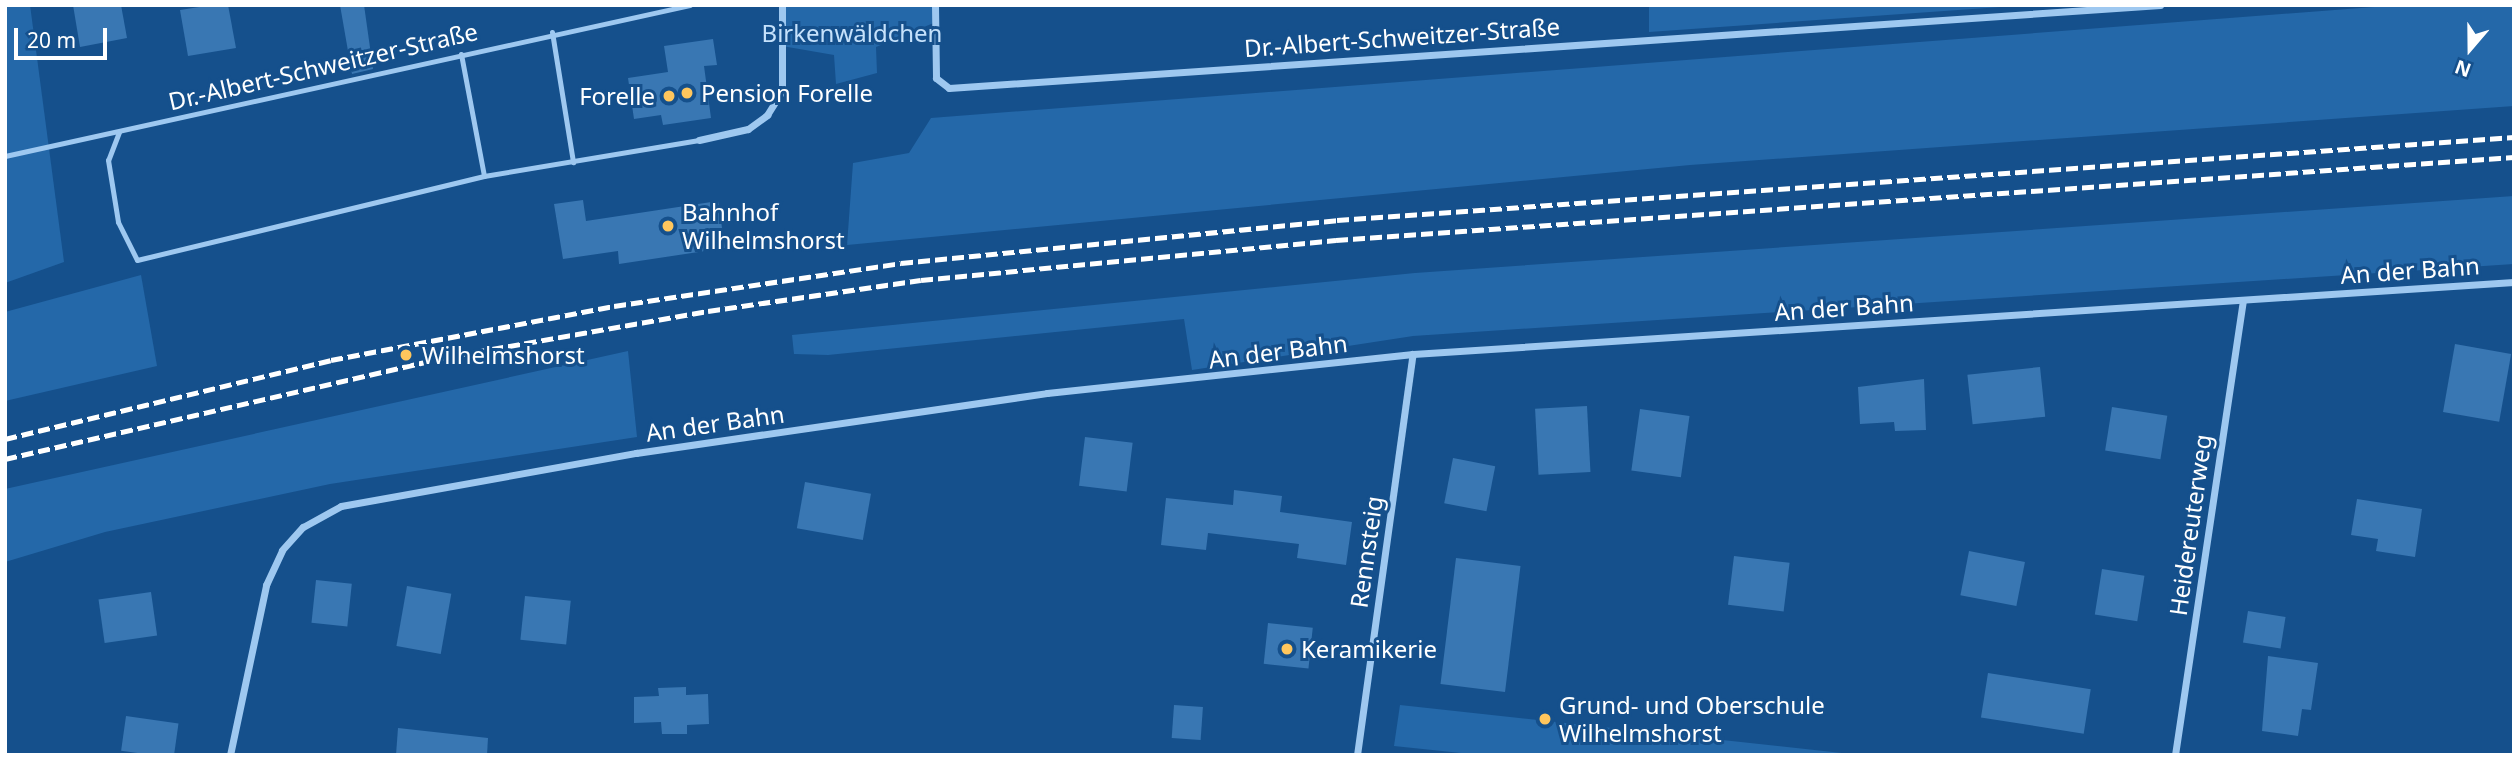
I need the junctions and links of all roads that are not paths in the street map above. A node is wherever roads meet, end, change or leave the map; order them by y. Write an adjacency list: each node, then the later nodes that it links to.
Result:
1 (690, 5): 5 (lane, Dr.-Albert-Schweitzer-Straße)
2 (782, 5): 8 (street)
3 (935, 5): 4 (street, Dr.-Albert-Schweitzer-Straße)
4 (2160, 5)
5 (552, 32): 6 (lane, Dr.-Albert-Schweitzer-Straße); 10 (lane)
6 (461, 54): 7 (lane, Dr.-Albert-Schweitzer-Straße); 11 (lane)
7 (119, 132): 9 (lane, Dr.-Albert-Schweitzer-Straße); 11 (lane)
8 (699, 140): 10 (lane)
9 (5, 156)
10 (573, 162): 11 (lane)
11 (484, 176)
12 (2514, 282): 13 (street, An der Bahn)
13 (2243, 301): 14 (street, An der Bahn); 17 (street, Heidereuterweg)
14 (1412, 354): 15 (street, An der Bahn); 16 (street, Rennsteig)
15 (230, 755)
16 (1357, 755)
17 (2175, 755)

